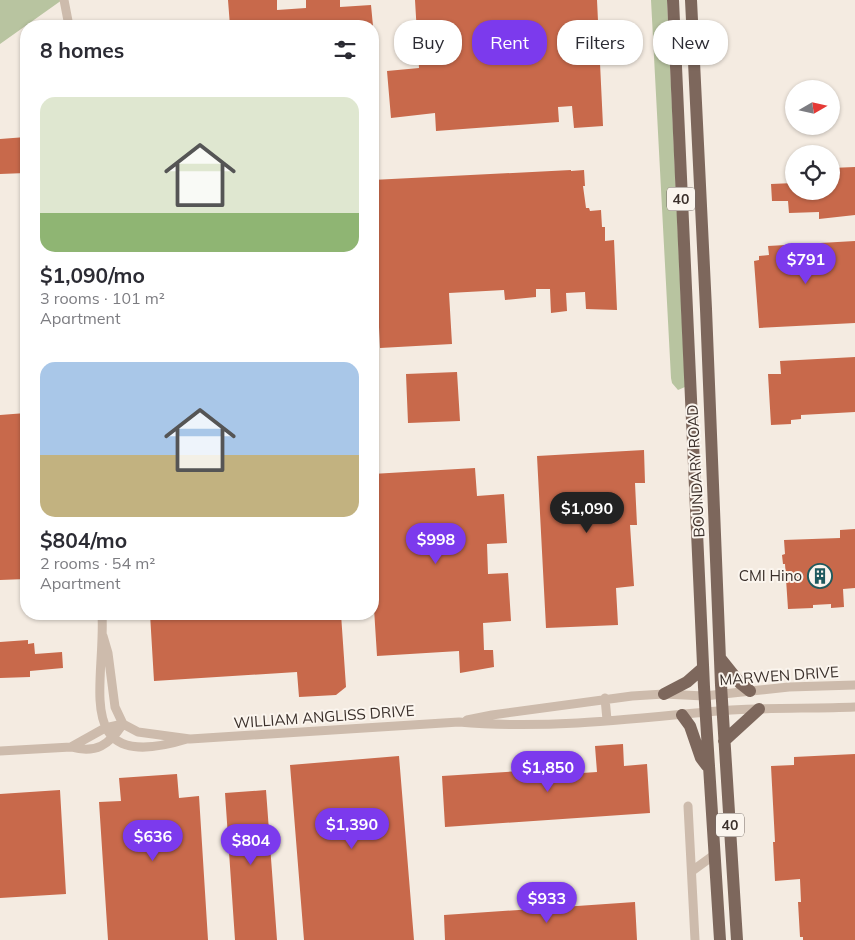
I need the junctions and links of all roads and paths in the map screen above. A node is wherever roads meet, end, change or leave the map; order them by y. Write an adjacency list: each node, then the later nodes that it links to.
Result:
1 (64, 0): 4 (street)
2 (673, 0): 6 (main road, BOUNDARY ROAD / 40)
3 (691, 0): 5 (main road, BOUNDARY ROAD / 40)
4 (68, 20)
5 (709, 394): 6 (main road); 9 (main road, BOUNDARY ROAD / 40)
6 (690, 398): 10 (main road, BOUNDARY ROAD / 40)
7 (102, 620): 8 (street, WILLIAM ANGLISS DRIVE)
8 (103, 636): 24 (street, WILLIAM ANGLISS DRIVE); 25 (street, WILLIAM ANGLISS DRIVE)
9 (720, 658): 12 (main road); 14 (main road, BOUNDARY ROAD / 40)
10 (703, 668): 13 (main road); 15 (main road, BOUNDARY ROAD / 40)
11 (855, 685): 12 (street, MARWEN DRIVE)
12 (750, 691): 14 (street, MARWEN DRIVE)
13 (664, 694): 15 (street, WILLIAM ANGLISS DRIVE); 16 (street, WILLIAM ANGLISS DRIVE)
14 (721, 694): 15 (street, MARWEN DRIVE); 19 (main road, BOUNDARY ROAD / 40)
15 (704, 696): 20 (main road, BOUNDARY ROAD / 40)
16 (605, 698): 22 (street); 23 (street, WILLIAM ANGLISS DRIVE)
17 (855, 707): 18 (street, MARWEN DRIVE)
18 (759, 709): 19 (street, MARWEN DRIVE); 28 (main road)
19 (722, 711): 20 (street, WILLIAM ANGLISS DRIVE); 28 (main road, BOUNDARY ROAD / 40)
20 (706, 712): 21 (street, WILLIAM ANGLISS DRIVE); 31 (main road, BOUNDARY ROAD / 40)
21 (682, 715): 22 (street, WILLIAM ANGLISS DRIVE); 31 (main road)
22 (607, 720): 23 (street, WILLIAM ANGLISS DRIVE)
23 (460, 722): 27 (street, WILLIAM ANGLISS DRIVE)
24 (123, 724): 25 (street); 26 (street); 27 (street, WILLIAM ANGLISS DRIVE)
25 (105, 728): 26 (street, WILLIAM ANGLISS DRIVE); 29 (street)
26 (113, 738): 27 (street, WILLIAM ANGLISS DRIVE); 29 (street)
27 (190, 739)
28 (724, 741): 37 (main road, BOUNDARY ROAD / 40)
29 (71, 747): 30 (street)
30 (0, 751)
31 (708, 768): 33 (main road, BOUNDARY ROAD / 40)
32 (688, 806): 34 (street)
33 (714, 856): 34 (street); 36 (main road, BOUNDARY ROAD / 40)
34 (692, 871): 35 (street)
35 (695, 940)
36 (720, 940)
37 (737, 940)

